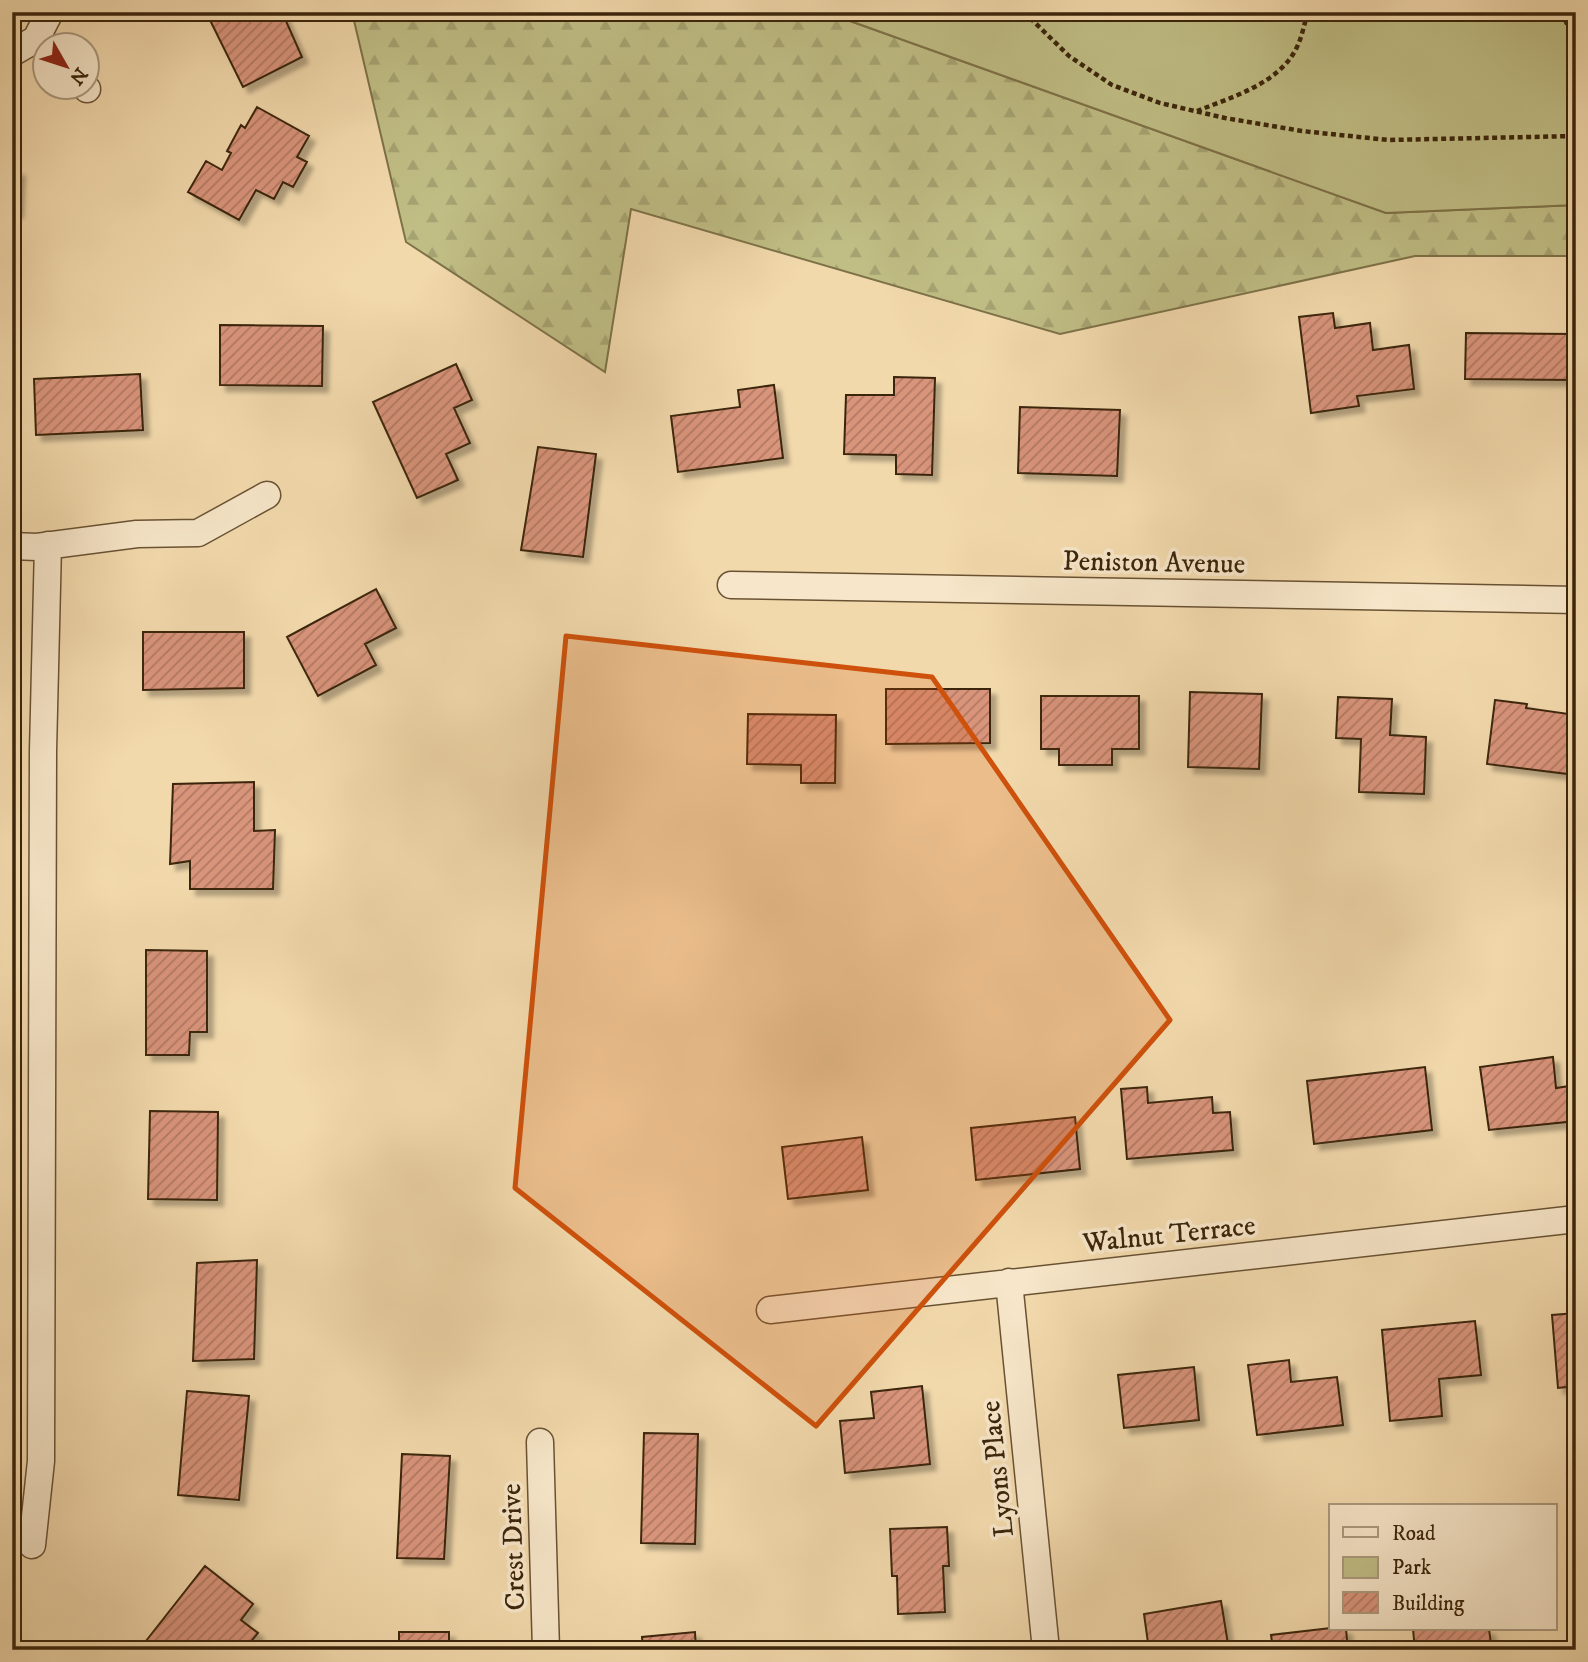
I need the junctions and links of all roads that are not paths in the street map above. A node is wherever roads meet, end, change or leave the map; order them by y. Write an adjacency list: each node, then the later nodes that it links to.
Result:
1 (50, 12): 2 (street)
2 (44, 32)
3 (32, 46): 4 (street)
4 (12, 53)
5 (267, 495): 6 (street)
6 (48, 545): 7 (street); 14 (street)
7 (12, 547)
8 (731, 585): 9 (street, Peniston Avenue)
9 (1576, 600)
10 (1576, 1219): 11 (street, Walnut Terrace)
11 (1009, 1282): 12 (street, Walnut Terrace); 16 (street, Lyons Place)
12 (769, 1310)
13 (540, 1442): 15 (street, Crest Drive)
14 (32, 1545)
15 (546, 1650)
16 (1046, 1650)

